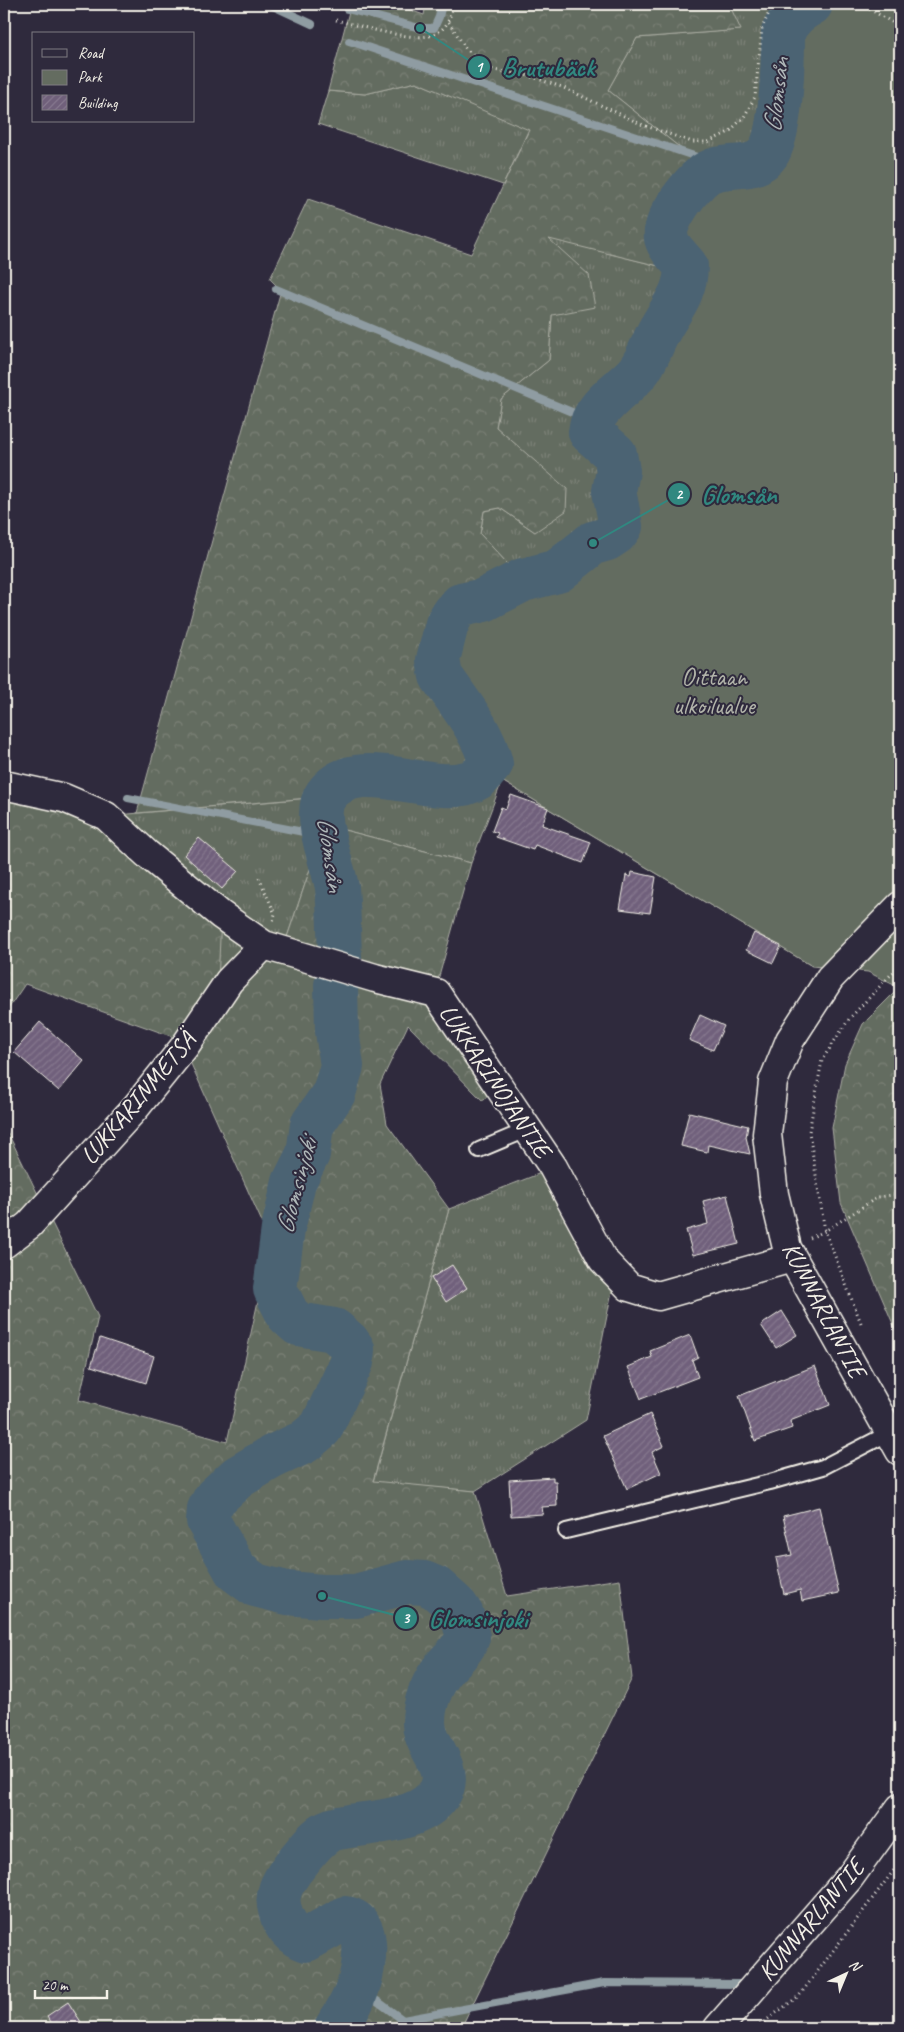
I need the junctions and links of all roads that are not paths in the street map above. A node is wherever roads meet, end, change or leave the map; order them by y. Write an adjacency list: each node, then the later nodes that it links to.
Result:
1 (4, 785): 3 (street, LUKKARINOJANTIE)
2 (900, 906): 7 (street, KUNNARLANTIE)
3 (264, 945): 4 (street, LUKKARINOJANTIE); 6 (street, LUKKARINMETSÄ)
4 (529, 1129): 5 (lane); 7 (street, LUKKARINOJANTIE)
5 (480, 1150)
6 (4, 1244)
7 (792, 1258): 8 (street, KUNNARLANTIE)
8 (896, 1442): 9 (lane)
9 (566, 1531)
10 (900, 1808): 11 (street, KUNNARLANTIE)
11 (718, 2028)

